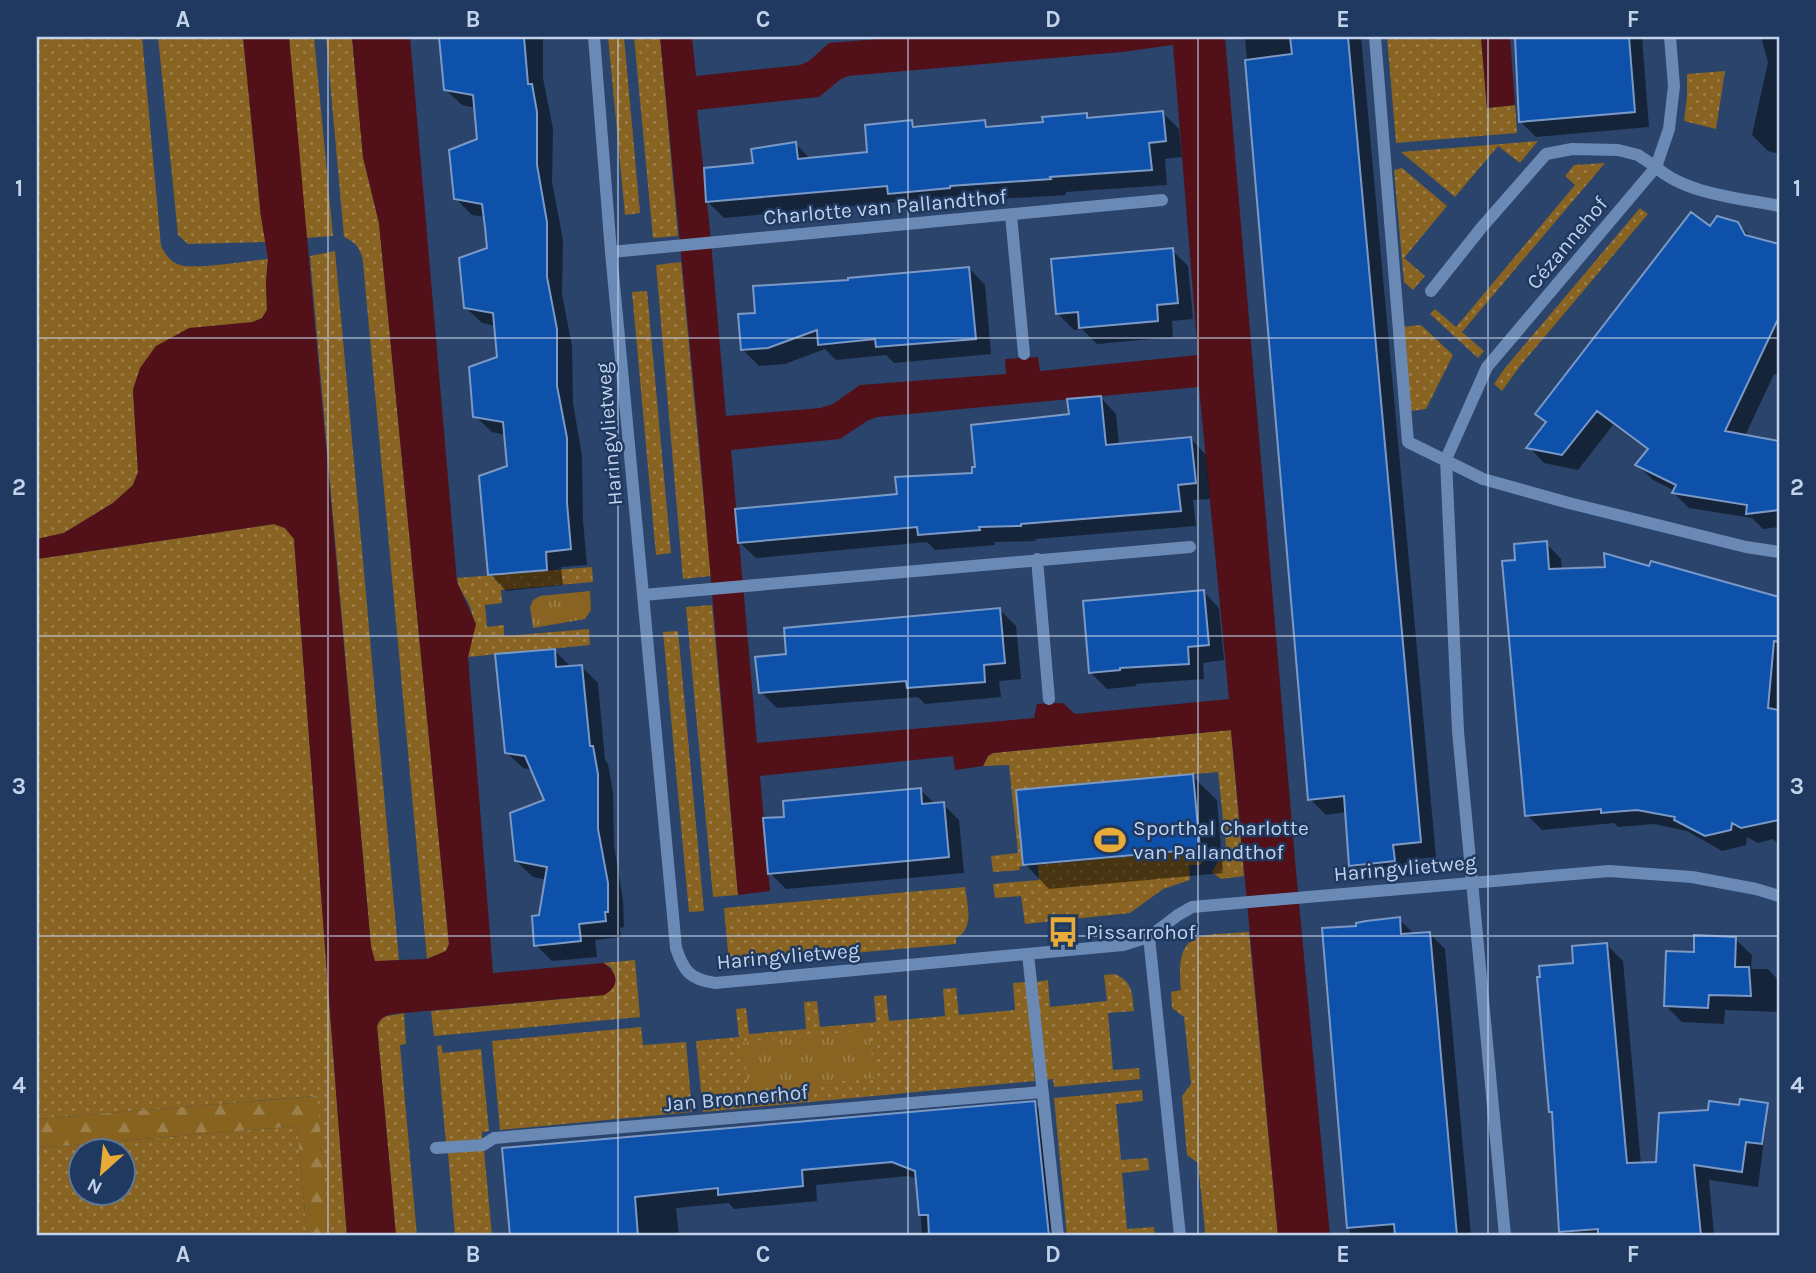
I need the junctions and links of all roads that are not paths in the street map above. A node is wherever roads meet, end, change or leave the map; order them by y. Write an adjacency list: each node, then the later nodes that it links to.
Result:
1 (594, 37): 8 (street, Haringvlietweg)
2 (1375, 37): 11 (street)
3 (1670, 37): 4 (street, Cézannehof)
4 (1656, 167): 6 (street); 9 (street); 11 (street, Cézannehof)
5 (1162, 200): 7 (street, Charlotte van Pallandthof)
6 (1779, 206)
7 (1011, 215): 8 (street, Charlotte van Pallandthof); 10 (street)
8 (611, 252): 15 (street, Haringvlietweg)
9 (1431, 291)
10 (1024, 354)
11 (1446, 459): 13 (street); 17 (street, Cézannehof)
12 (1190, 547): 14 (street)
13 (1779, 552)
14 (1037, 559): 15 (street); 16 (street)
15 (643, 595): 20 (street, Haringvlietweg)
16 (1049, 699)
17 (1473, 882): 18 (street, Haringvlietweg); 19 (street, Haringvlietweg); 25 (street)
18 (1779, 896)
19 (1149, 937): 20 (street, Haringvlietweg); 24 (street)
20 (1028, 954): 21 (street)
21 (1042, 1092): 22 (street, Jan Bronnerhof); 23 (street)
22 (436, 1148)
23 (1058, 1236)
24 (1180, 1236)
25 (1505, 1236)

